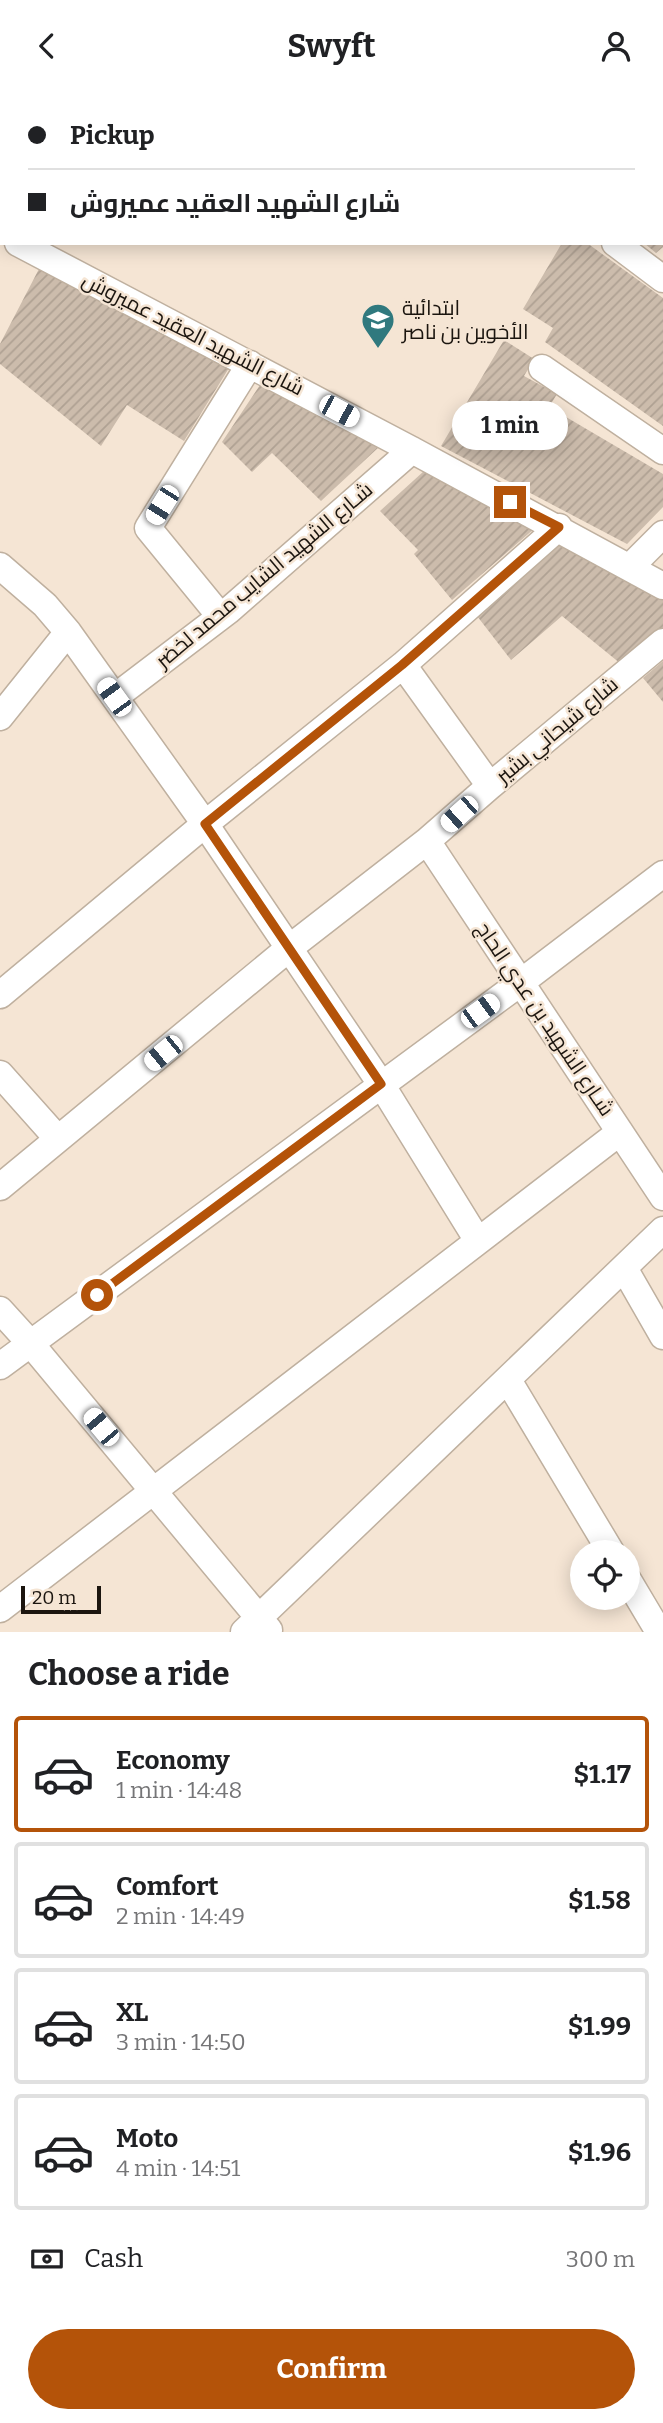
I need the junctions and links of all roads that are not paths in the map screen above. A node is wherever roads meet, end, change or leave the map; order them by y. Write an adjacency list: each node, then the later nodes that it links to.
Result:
1 (22, 245): 4 (street, شارع الشهيد العقيد عميروش)
2 (618, 245): 3 (street)
3 (661, 274)
4 (250, 364): 6 (street, شارع الشهيد العقيد عميروش); 13 (street)
5 (542, 368): 7 (street)
6 (412, 450): 8 (street, شارع الشهيد العقيد عميروش); 13 (street, شـارع الشهيد الشايب محمد لخضر)
7 (663, 451)
8 (559, 527): 11 (street, شارع الشهيد العقيد عميروش); 16 (street)
9 (663, 534): 11 (street)
10 (0, 566): 14 (street)
11 (630, 567): 12 (street, شارع الشهيد العقيد عميروش)
12 (663, 586)
13 (220, 617): 17 (street, شـارع الشهيد الشايب محمد لخضر)
14 (68, 632): 17 (street); 18 (street)
15 (663, 642): 19 (street, شارع شيحاني بشير)
16 (402, 665): 19 (street); 20 (street)
17 (114, 697): 20 (street)
18 (0, 717)
19 (490, 786): 21 (street, شارع شيحاني بشير)
20 (205, 824): 23 (street); 25 (street)
21 (427, 841): 23 (street, شارع شيحاني بشير); 24 (street, شـارع الشهيد بن عدي الحاج)
22 (663, 873): 24 (street)
23 (288, 950): 27 (street); 29 (street, شارع شيحاني بشير)
24 (520, 983): 27 (street); 28 (street, شـارع الشهيد بن عدي الحاج)
25 (0, 995)
26 (0, 1074): 29 (street)
27 (381, 1084): 33 (street); 37 (street)
28 (620, 1132): 31 (street, شـارع الشهيد بن عدي الحاج); 33 (street)
29 (58, 1139): 30 (street, شارع شيحاني بشير)
30 (0, 1187)
31 (663, 1197)
32 (663, 1230): 34 (street)
33 (478, 1241): 40 (street)
34 (624, 1268): 36 (street); 39 (street)
35 (0, 1310): 37 (street)
36 (663, 1336)
37 (31, 1344): 38 (street); 40 (street)
38 (0, 1366)
39 (508, 1380): 41 (street); 44 (street)
40 (153, 1490): 43 (street); 44 (street)
41 (604, 1540)
42 (640, 1600): 45 (street)
43 (0, 1609)
44 (258, 1628)
45 (659, 1632)

